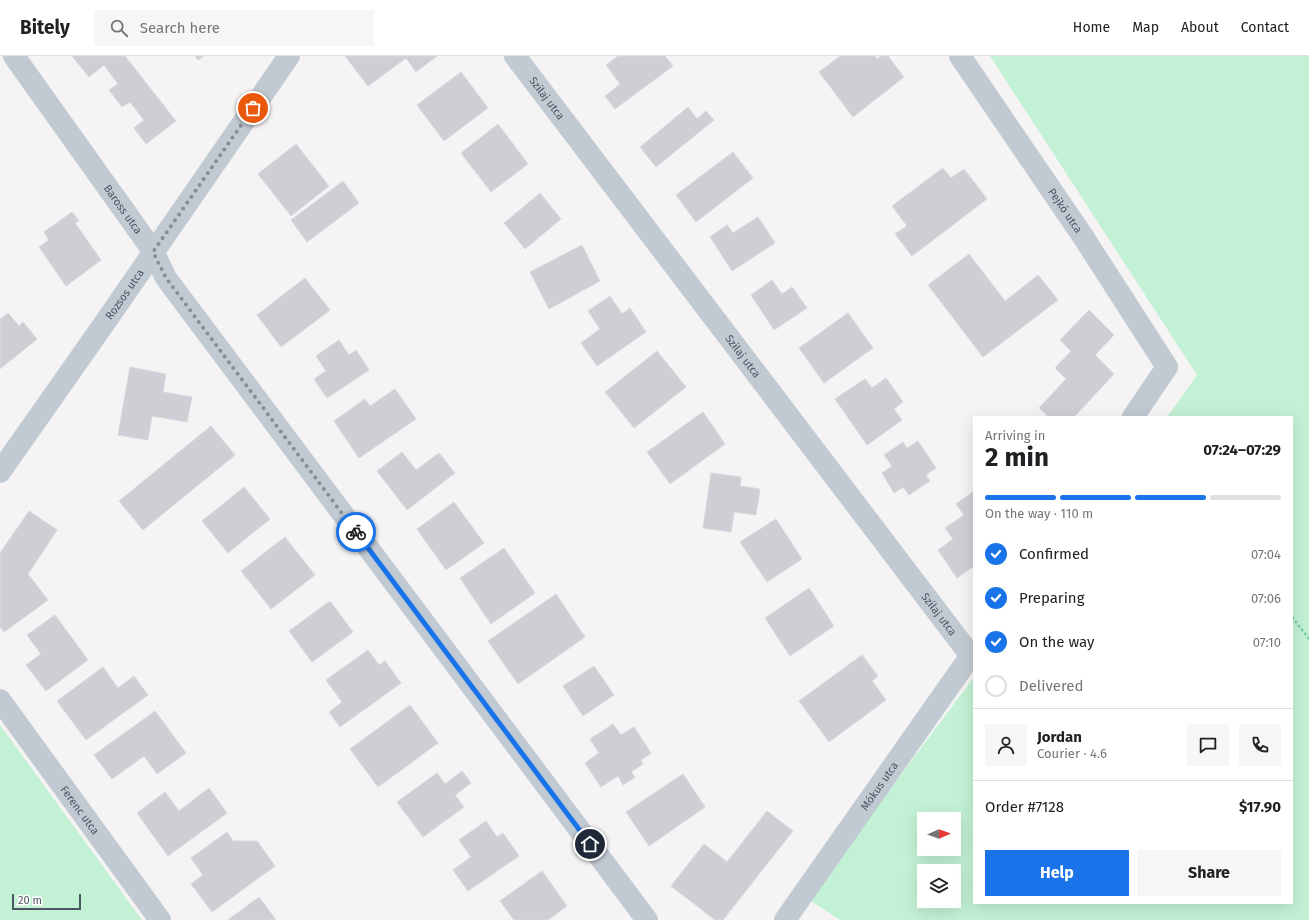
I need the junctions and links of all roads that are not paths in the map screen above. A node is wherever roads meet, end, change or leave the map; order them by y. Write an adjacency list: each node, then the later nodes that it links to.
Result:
1 (14, 56): 5 (street, Baross utca)
2 (289, 56): 5 (street, Rozsos utca)
3 (515, 56): 8 (street, Szilaj utca)
4 (960, 56): 6 (street, Pejkó utca)
5 (153, 252): 7 (street, Rozsos utca); 11 (street, Baross utca)
6 (1134, 416)
7 (0, 472)
8 (972, 653): 12 (street, Mókus utca)
9 (0, 700): 10 (street, Ferenc utca)
10 (160, 920)
11 (647, 920)
12 (785, 920)

